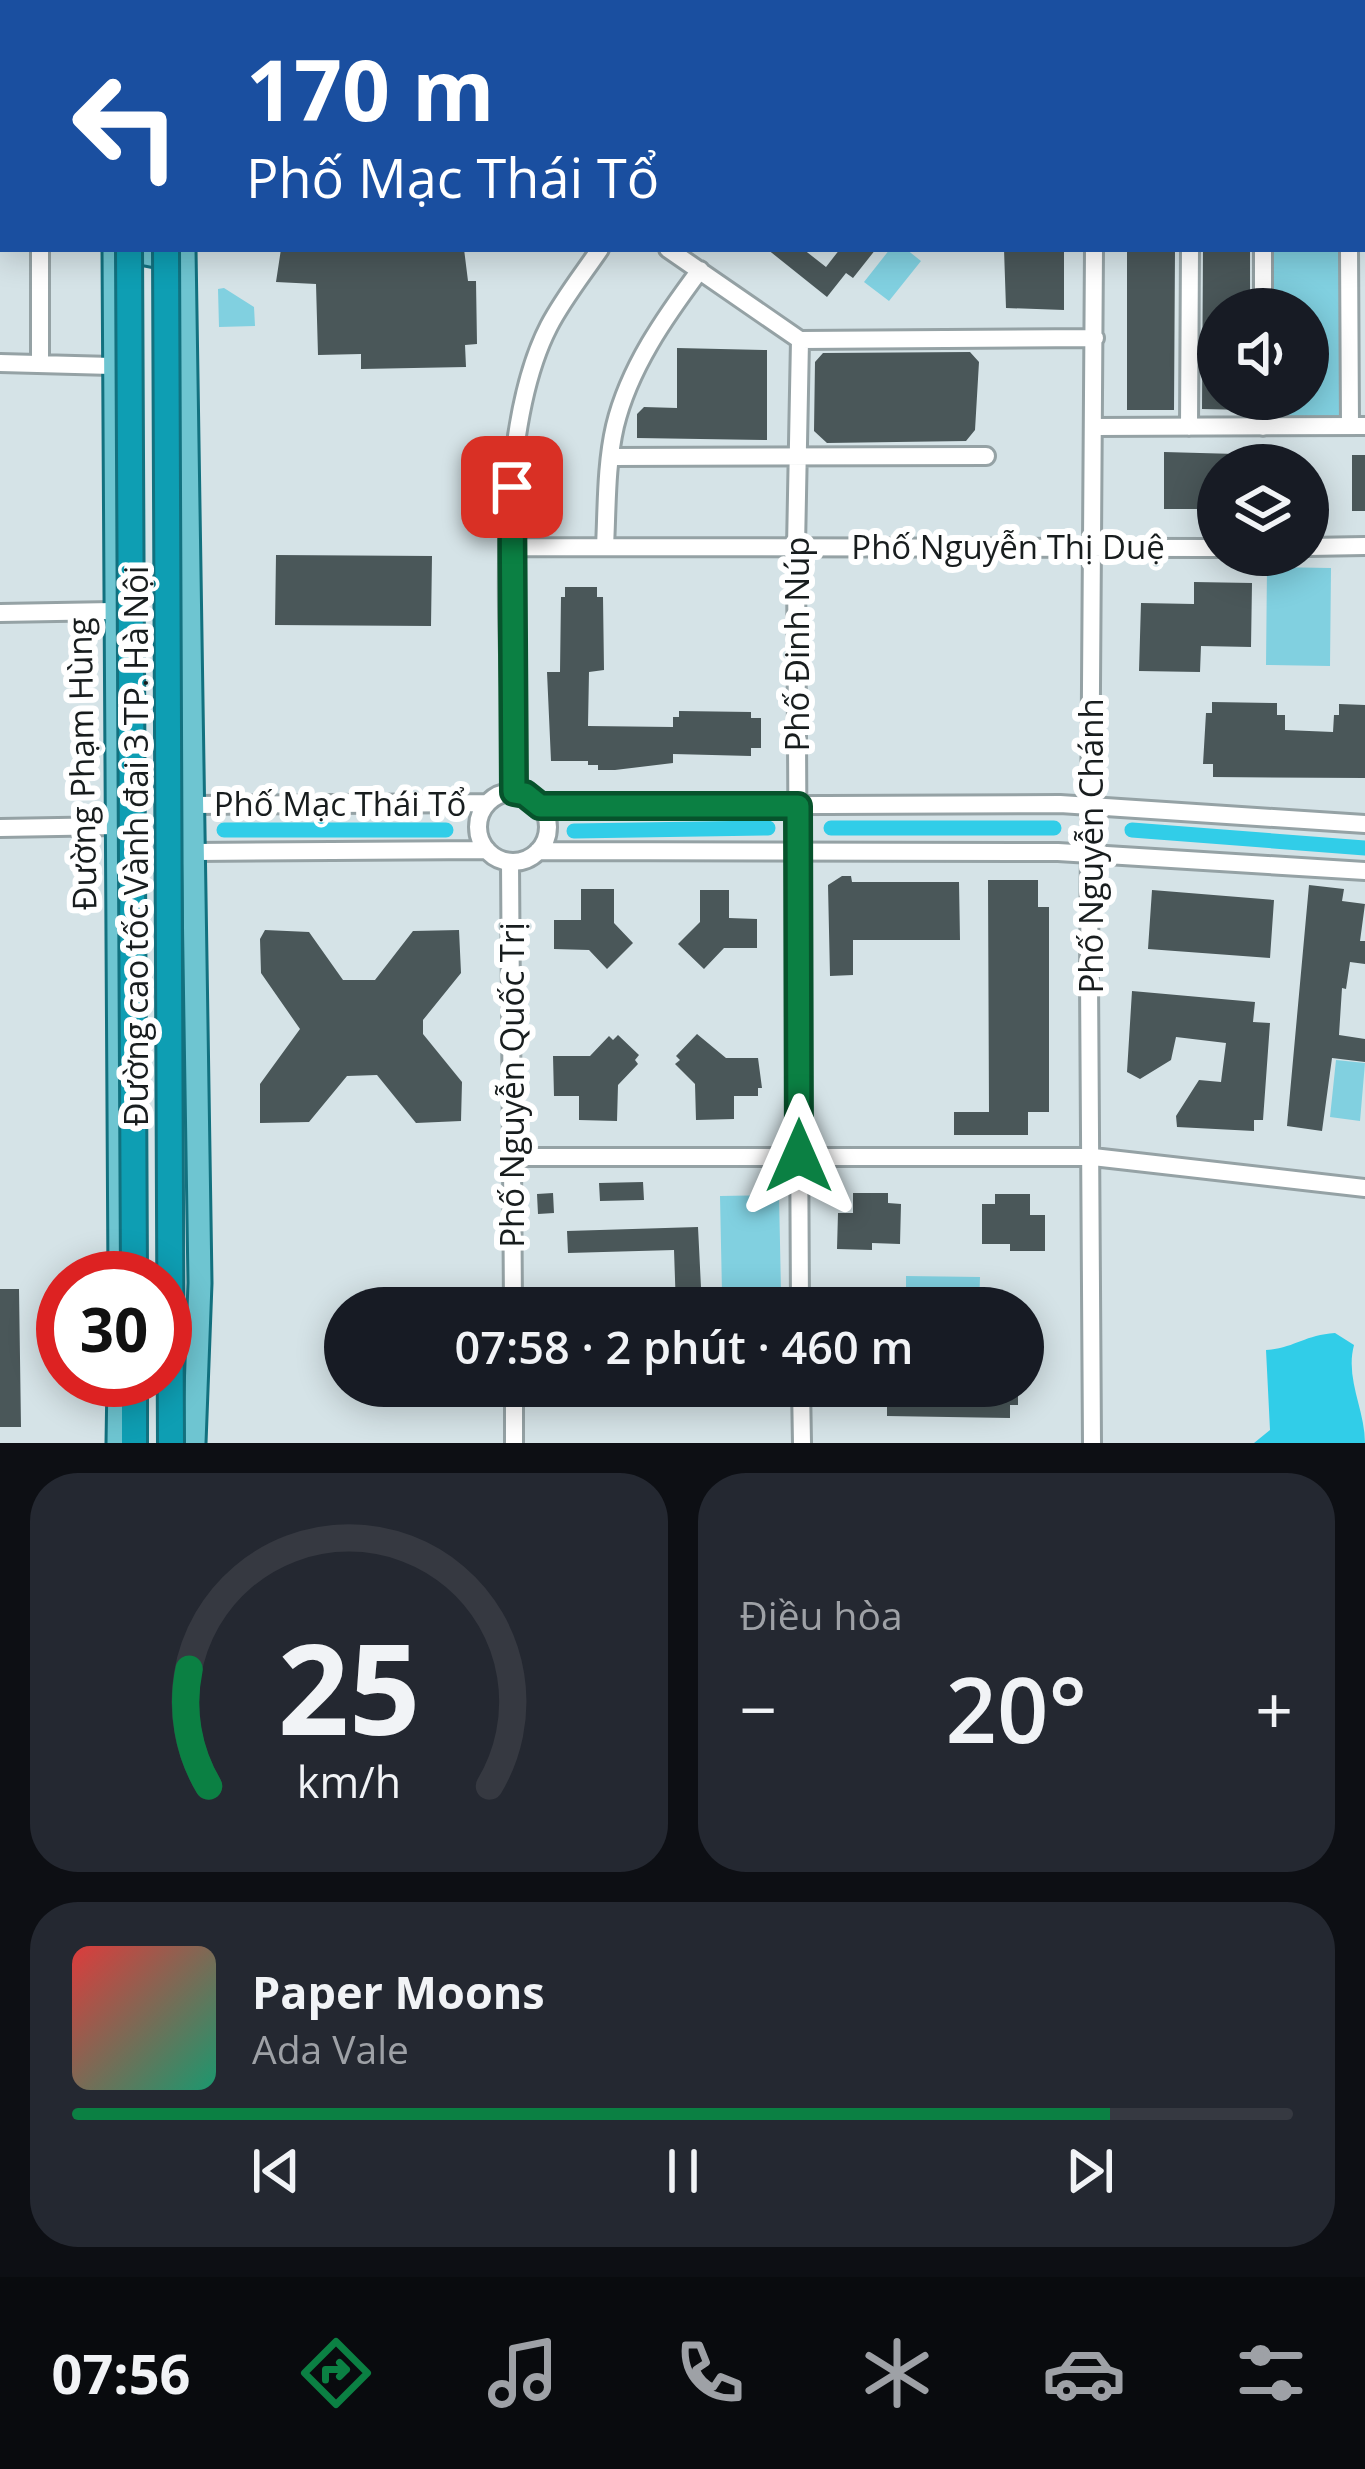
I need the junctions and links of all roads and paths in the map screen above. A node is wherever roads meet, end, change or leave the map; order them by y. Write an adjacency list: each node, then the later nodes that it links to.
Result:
1 (40, 252): 19 (street)
2 (116, 252): 20 (main road, Đường Phạm Hùng)
3 (129, 252): 59 (highway, Đường cao tốc Vành đai 3 TP. Hà Nội, bridge)
4 (133, 252): 6 (main road)
5 (166, 252): 68 (highway, Đường cao tốc Vành đai 3 TP. Hà Nội, bridge)
6 (174, 252)
7 (182, 252): 40 (main road)
8 (598, 252): 30 (street)
9 (673, 252): 14 (street)
10 (1094, 252): 16 (street, Phố Nguyễn Chánh)
11 (1190, 252): 24 (street)
12 (1263, 252): 15 (street)
13 (1349, 252): 22 (street)
14 (700, 270): 17 (street); 28 (street)
15 (1263, 288)
16 (1095, 338): 17 (street); 23 (street, Phố Nguyễn Chánh)
17 (800, 340): 26 (street, Phố Đinh Núp)
18 (0, 363): 19 (street)
19 (40, 363): 20 (street)
20 (112, 366): 36 (main road, Đường Phạm Hùng)
21 (1263, 420): 25 (street)
22 (1358, 426): 25 (street)
23 (1095, 427): 24 (street); 34 (street, Phố Nguyễn Chánh)
24 (1189, 427): 25 (street)
25 (1263, 427)
26 (799, 456): 27 (street); 28 (street); 33 (street, Phố Đinh Núp)
27 (986, 456)
28 (610, 457): 31 (street)
29 (1365, 546): 32 (street)
30 (510, 547): 31 (street, Phố Nguyễn Thị Duệ); 38 (street)
31 (605, 547): 33 (street, Phố Nguyễn Thị Duệ)
32 (1329, 547)
33 (796, 548): 34 (street, Phố Nguyễn Thị Duệ); 43 (street, Phố Đinh Núp)
34 (1091, 548): 35 (street, Phố Nguyễn Thị Duệ); 41 (street, Phố Nguyễn Chánh)
35 (1197, 548)
36 (113, 611): 37 (street); 45 (main road, Đường Phạm Hùng)
37 (0, 613)
38 (514, 792): 39 (street); 42 (street)
39 (487, 803): 40 (street, Phố Mạc Thái Tổ); 47 (street)
40 (193, 805): 50 (main road)
41 (1093, 805): 43 (street); 44 (street); 51 (street, Phố Nguyễn Chánh)
42 (540, 806): 43 (street); 48 (street)
43 (798, 806): 49 (street, Phố Đinh Núp)
44 (1365, 824)
45 (116, 826): 46 (street); 58 (main road, Đường Phạm Hùng)
46 (0, 828)
47 (487, 850): 50 (street, Phố Mạc Thái Tổ); 52 (street)
48 (538, 851): 49 (street); 52 (street)
49 (798, 851): 51 (street); 54 (street, Phố Đinh Núp)
50 (194, 852): 69 (main road)
51 (1092, 854): 53 (street); 56 (street, Phố Nguyễn Chánh)
52 (510, 862): 55 (street, Phố Nguyễn Quốc Trị)
53 (1365, 871)
54 (799, 1156): 55 (street); 56 (street); 61 (street, Phố Đinh Núp)
55 (513, 1157): 60 (street, Phố Nguyễn Quốc Trị)
56 (1093, 1157): 57 (street); 72 (street, Phố Nguyễn Chánh)
57 (1365, 1188)
58 (120, 1251)
59 (134, 1251)
60 (513, 1287)
61 (800, 1287)
62 (118, 1407): 66 (main road)
63 (134, 1407): 67 (highway)
64 (514, 1407): 70 (street)
65 (801, 1407): 71 (street)
66 (118, 1443)
67 (134, 1443)
68 (171, 1443)
69 (194, 1443)
70 (514, 1443)
71 (802, 1443)
72 (1092, 1443)

